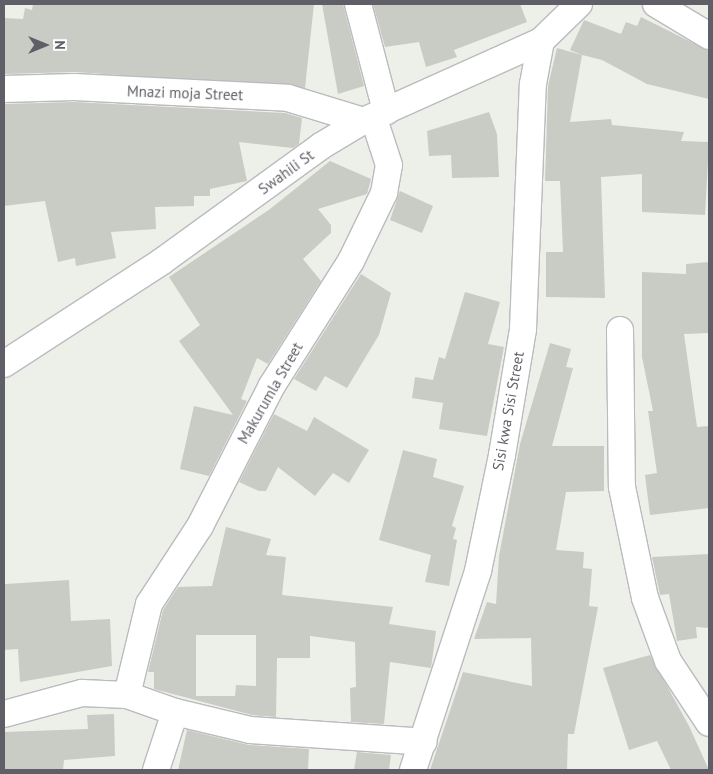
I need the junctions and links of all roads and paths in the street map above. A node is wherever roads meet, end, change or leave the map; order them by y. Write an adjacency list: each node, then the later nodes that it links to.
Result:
1 (358, 4): 7 (street, Makurumla Street)
2 (579, 4): 5 (street, Swahili St)
3 (656, 4): 4 (street)
4 (709, 36)
5 (541, 40): 7 (street, Swahili St); 14 (street, Sisi kwa Sisi Street)
6 (4, 90): 7 (street, Mnazi moja Street)
7 (374, 117): 9 (street, Swahili St); 10 (street, Makurumla Street)
8 (620, 330): 13 (street)
9 (4, 364)
10 (128, 695): 11 (street); 12 (street)
11 (175, 712): 14 (street); 15 (street)
12 (4, 714)
13 (709, 723)
14 (424, 742): 16 (street, Sisi kwa Sisi Street)
15 (156, 770)
16 (413, 770)

